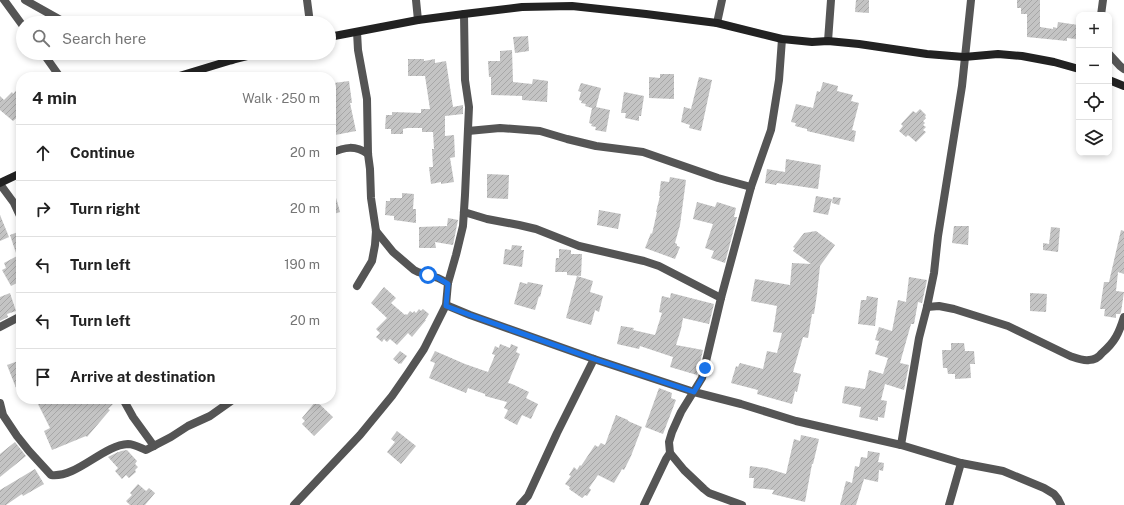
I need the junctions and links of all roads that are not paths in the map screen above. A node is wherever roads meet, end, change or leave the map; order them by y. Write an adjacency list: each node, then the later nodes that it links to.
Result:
1 (4, 0): 11 (street)
2 (26, 0): 12 (street)
3 (307, 0): 13 (street)
4 (416, 0): 14 (street)
5 (722, 0): 15 (street)
6 (831, 0): 19 (street)
7 (971, 0): 20 (street)
8 (1104, 0): 9 (street)
9 (1102, 12)
10 (464, 14): 14 (main road); 15 (main road); 30 (street)
11 (16, 16)
12 (54, 16)
13 (309, 16)
14 (418, 20): 16 (main road)
15 (717, 23): 18 (main road)
16 (358, 32): 17 (main road); 32 (street)
17 (336, 36)
18 (782, 38): 19 (main road); 35 (street)
19 (828, 41): 20 (main road)
20 (964, 57): 24 (main road); 43 (street)
21 (1112, 57): 25 (street)
22 (48, 60): 26 (street)
23 (232, 60): 27 (main road)
24 (1076, 68)
25 (1124, 69)
26 (56, 72)
27 (192, 72)
28 (1112, 81): 29 (main road)
29 (1124, 86)
30 (468, 131): 35 (street); 37 (street)
31 (336, 152): 32 (street)
32 (368, 154): 38 (street)
33 (16, 176): 34 (main road)
34 (0, 184): 36 (street)
35 (751, 187): 41 (street)
36 (16, 207)
37 (464, 212): 39 (street); 41 (street)
38 (376, 232): 39 (street); 40 (street)
39 (448, 284): 42 (street)
40 (357, 286)
41 (721, 298): 48 (street)
42 (446, 306): 47 (street); 57 (street)
43 (927, 307): 44 (street); 53 (street)
44 (1124, 317)
45 (16, 319): 46 (street)
46 (0, 327)
47 (594, 359): 48 (street); 58 (street)
48 (694, 392): 53 (street); 55 (street)
49 (0, 403): 52 (street)
50 (126, 404): 54 (street)
51 (227, 404): 54 (street)
52 (1, 415): 54 (street)
53 (901, 445): 56 (street)
54 (154, 446)
55 (670, 453): 59 (street); 60 (street)
56 (961, 463): 61 (street); 62 (street)
57 (294, 505)
58 (520, 505)
59 (644, 505)
60 (742, 505)
61 (949, 505)
62 (1061, 505)

